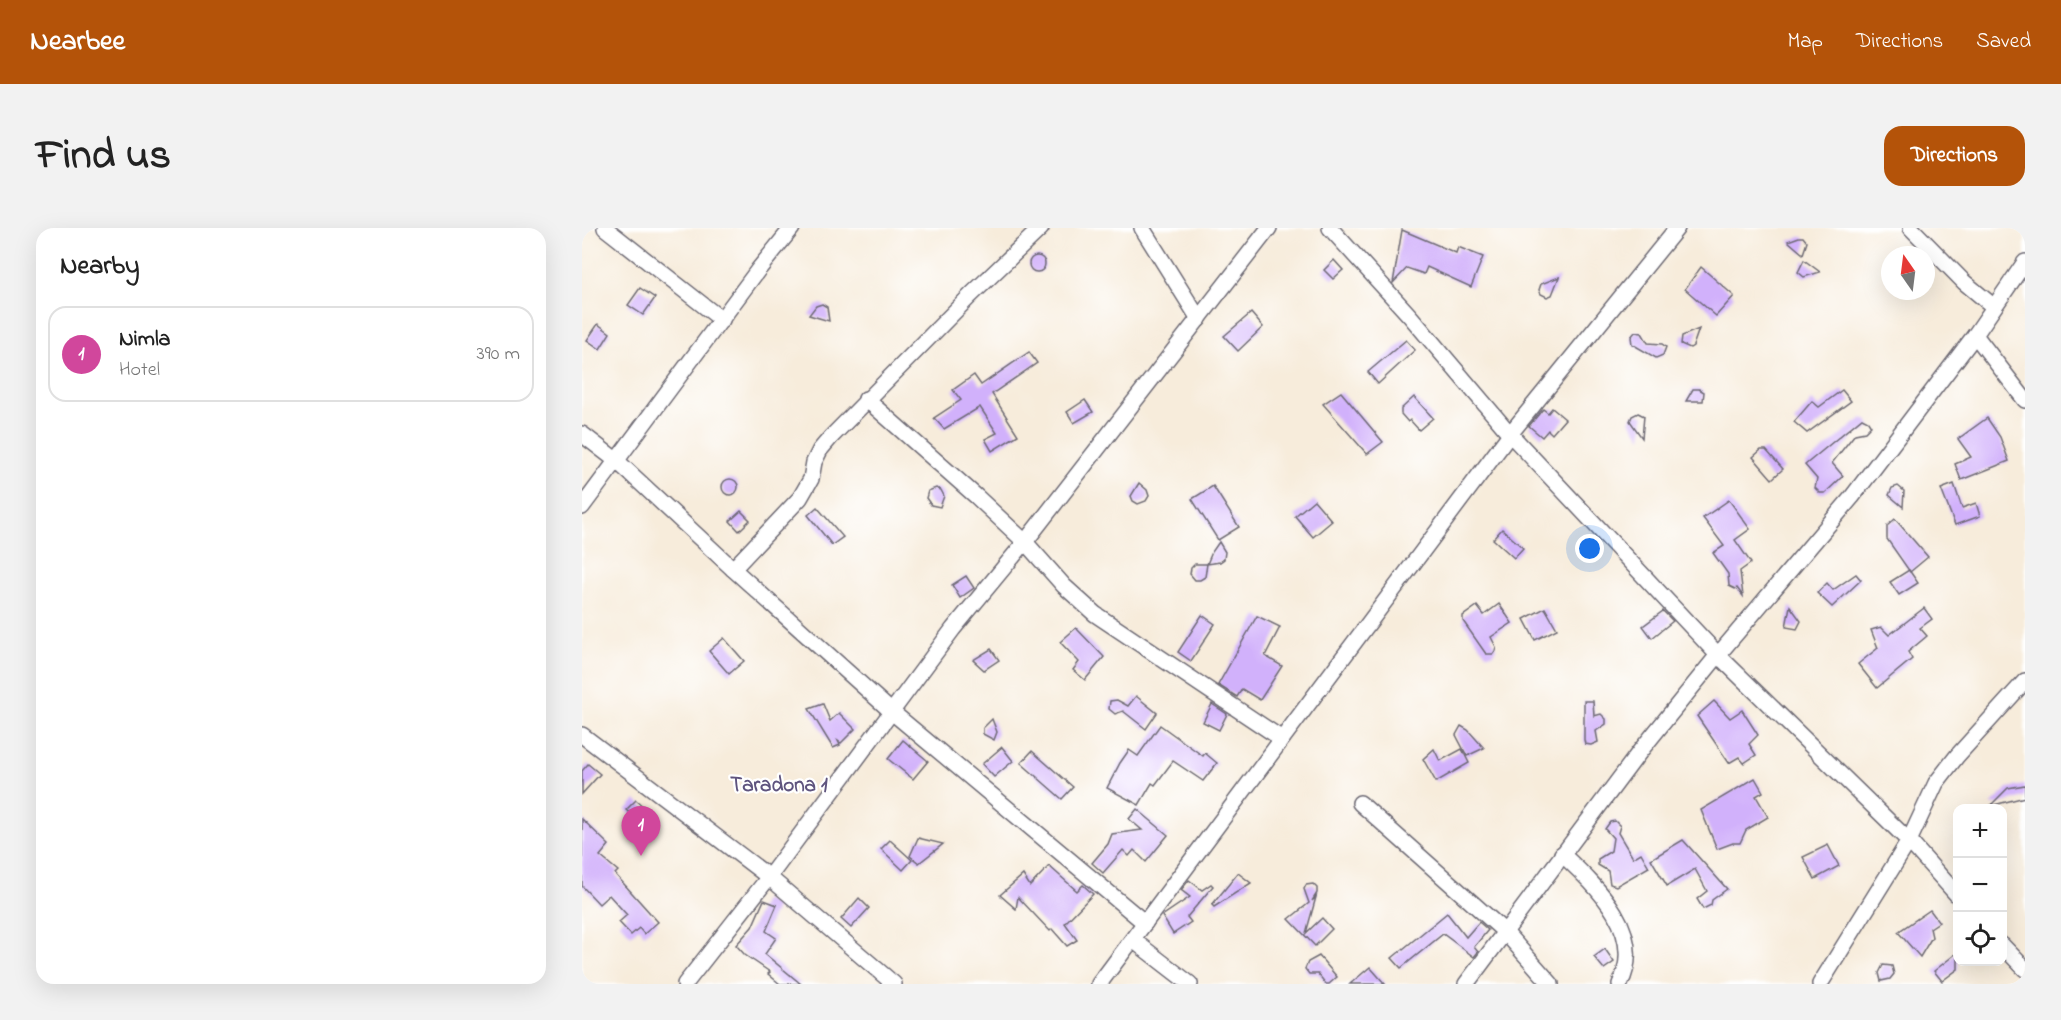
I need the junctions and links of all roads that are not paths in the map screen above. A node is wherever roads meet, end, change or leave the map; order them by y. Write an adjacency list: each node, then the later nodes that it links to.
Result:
1 (605, 228): 12 (street)
2 (792, 228): 12 (street)
3 (1041, 228): 14 (street)
4 (1142, 228): 11 (street)
5 (1269, 228): 11 (street)
6 (1330, 228): 17 (street)
7 (1911, 228): 10 (street)
8 (1675, 229): 17 (street)
9 (2025, 262): 10 (street)
10 (1994, 307): 13 (street)
11 (1199, 319): 20 (street)
12 (723, 320): 18 (street)
13 (1975, 335): 15 (street); 22 (street)
14 (866, 399): 20 (street); 21 (street)
15 (2025, 400)
16 (582, 434): 18 (street)
17 (1510, 434): 22 (street); 26 (street)
18 (617, 461): 19 (street); 21 (street)
19 (582, 507)
20 (1025, 542): 24 (street); 26 (street)
21 (732, 569): 24 (street)
22 (1718, 655): 28 (street); 29 (street)
23 (2025, 681): 28 (street)
24 (892, 712): 30 (street); 32 (street)
25 (582, 735): 30 (street)
26 (1282, 739): 32 (street)
27 (1360, 803): 33 (street)
28 (1909, 841): 31 (street); 44 (street)
29 (1562, 854): 33 (street); 43 (street)
30 (768, 877): 37 (street); 38 (street)
31 (1953, 890)
32 (1145, 923): 34 (street)
33 (1505, 932): 41 (street); 42 (street)
34 (1133, 940): 39 (street); 40 (street)
35 (2007, 950): 36 (street)
36 (2025, 969)
37 (685, 984)
38 (894, 984)
39 (1099, 984)
40 (1190, 984)
41 (1466, 984)
42 (1551, 984)
43 (1620, 984)
44 (1820, 984)

